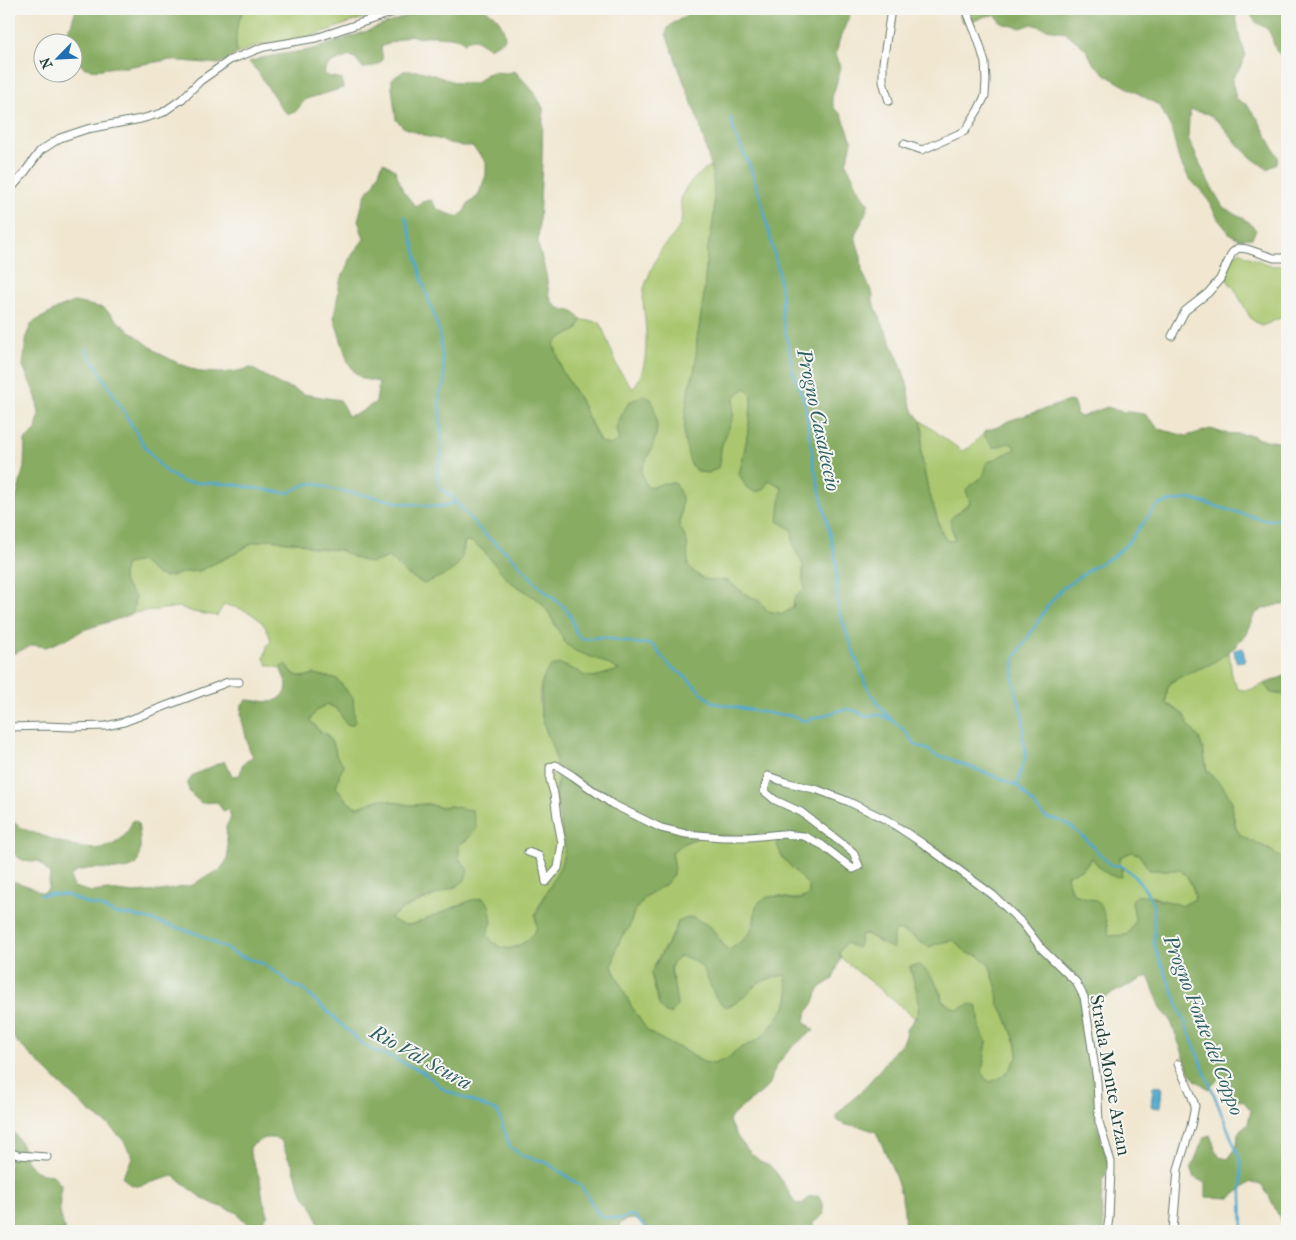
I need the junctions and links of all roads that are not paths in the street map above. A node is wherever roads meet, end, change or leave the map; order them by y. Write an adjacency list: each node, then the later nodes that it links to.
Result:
1 (403, 9): 6 (street)
2 (890, 9): 4 (street)
3 (966, 9): 5 (street)
4 (889, 101)
5 (904, 144)
6 (9, 191)
7 (1287, 258): 8 (street)
8 (1172, 336)
9 (239, 682): 10 (street)
10 (9, 727)
11 (528, 852): 15 (street, Strada Monte Arzan)
12 (1178, 1064): 16 (street)
13 (9, 1152): 14 (street)
14 (47, 1157)
15 (1106, 1231)
16 (1173, 1231)

